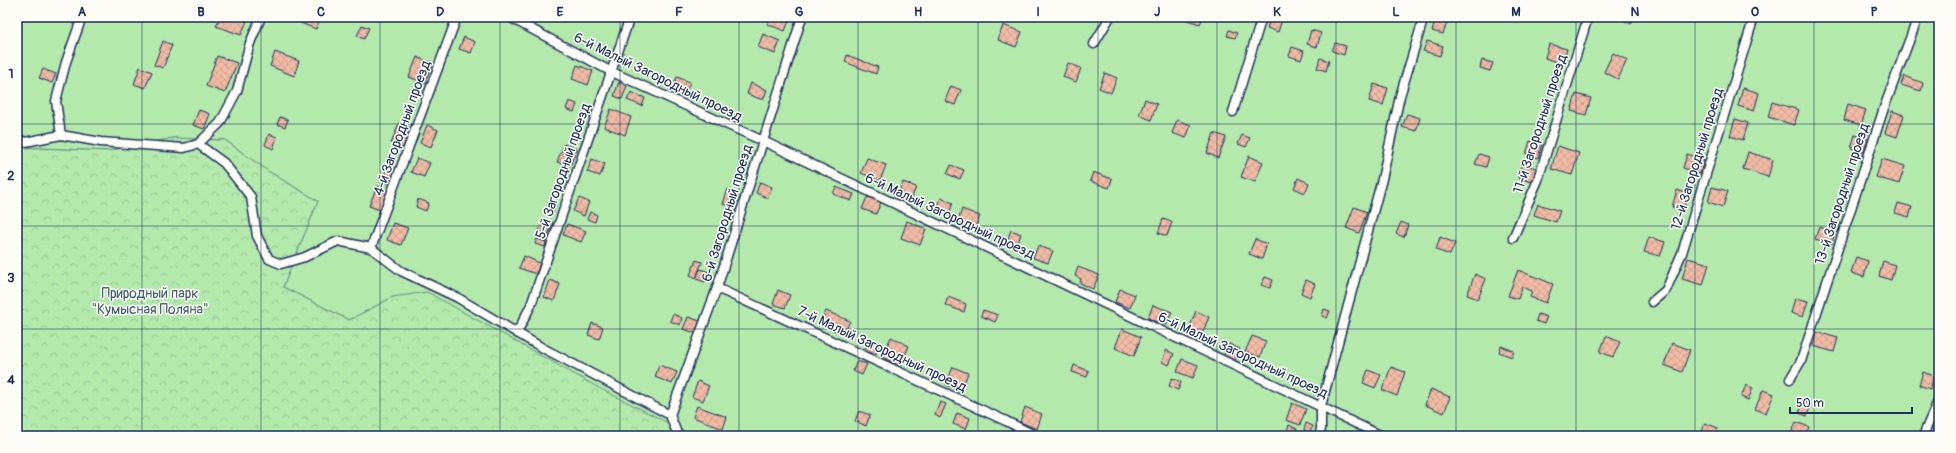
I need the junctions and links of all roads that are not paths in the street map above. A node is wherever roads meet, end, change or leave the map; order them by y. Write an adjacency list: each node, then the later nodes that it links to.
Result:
1 (82, 17): 16 (lane)
2 (261, 17): 19 (lane)
3 (457, 17): 21 (lane, 4-й Загородный проезд)
4 (509, 17): 14 (lane, 6-й Малый Загородный проезд)
5 (630, 17): 14 (lane, 5-й Загородный проезд)
6 (802, 17): 18 (lane, 6-й Загородный проезд)
7 (1110, 17): 13 (lane)
8 (1262, 17): 15 (lane)
9 (1424, 17): 27 (lane)
10 (1588, 17): 20 (lane, 11-й Загородный проезд)
11 (1754, 17): 23 (lane, 12-й Загородный проезд)
12 (1918, 17): 25 (lane, 13-й Загородный проезд)
13 (1094, 44)
14 (610, 71): 18 (lane, 6-й Малый Загородный проезд); 24 (lane, 5-й Загородный проезд)
15 (1233, 112)
16 (61, 135): 17 (lane); 19 (lane)
17 (17, 138)
18 (763, 141): 22 (lane, 6-й Загородный проезд); 27 (lane, 6-й Малый Загородный проезд)
19 (198, 144): 21 (lane)
20 (1513, 238)
21 (371, 248): 24 (lane)
22 (717, 288): 28 (lane, 6-й Загородный проезд); 31 (lane, 7-й Малый Загородный проезд)
23 (1652, 302)
24 (517, 333): 28 (lane)
25 (1790, 379)
26 (1939, 399): 29 (lane)
27 (1321, 406): 32 (lane); 33 (lane, 6-й Малый Загородный проезд)
28 (670, 415): 30 (lane)
29 (1925, 431)
30 (678, 436)
31 (1036, 436)
32 (1319, 436)
33 (1382, 436)

